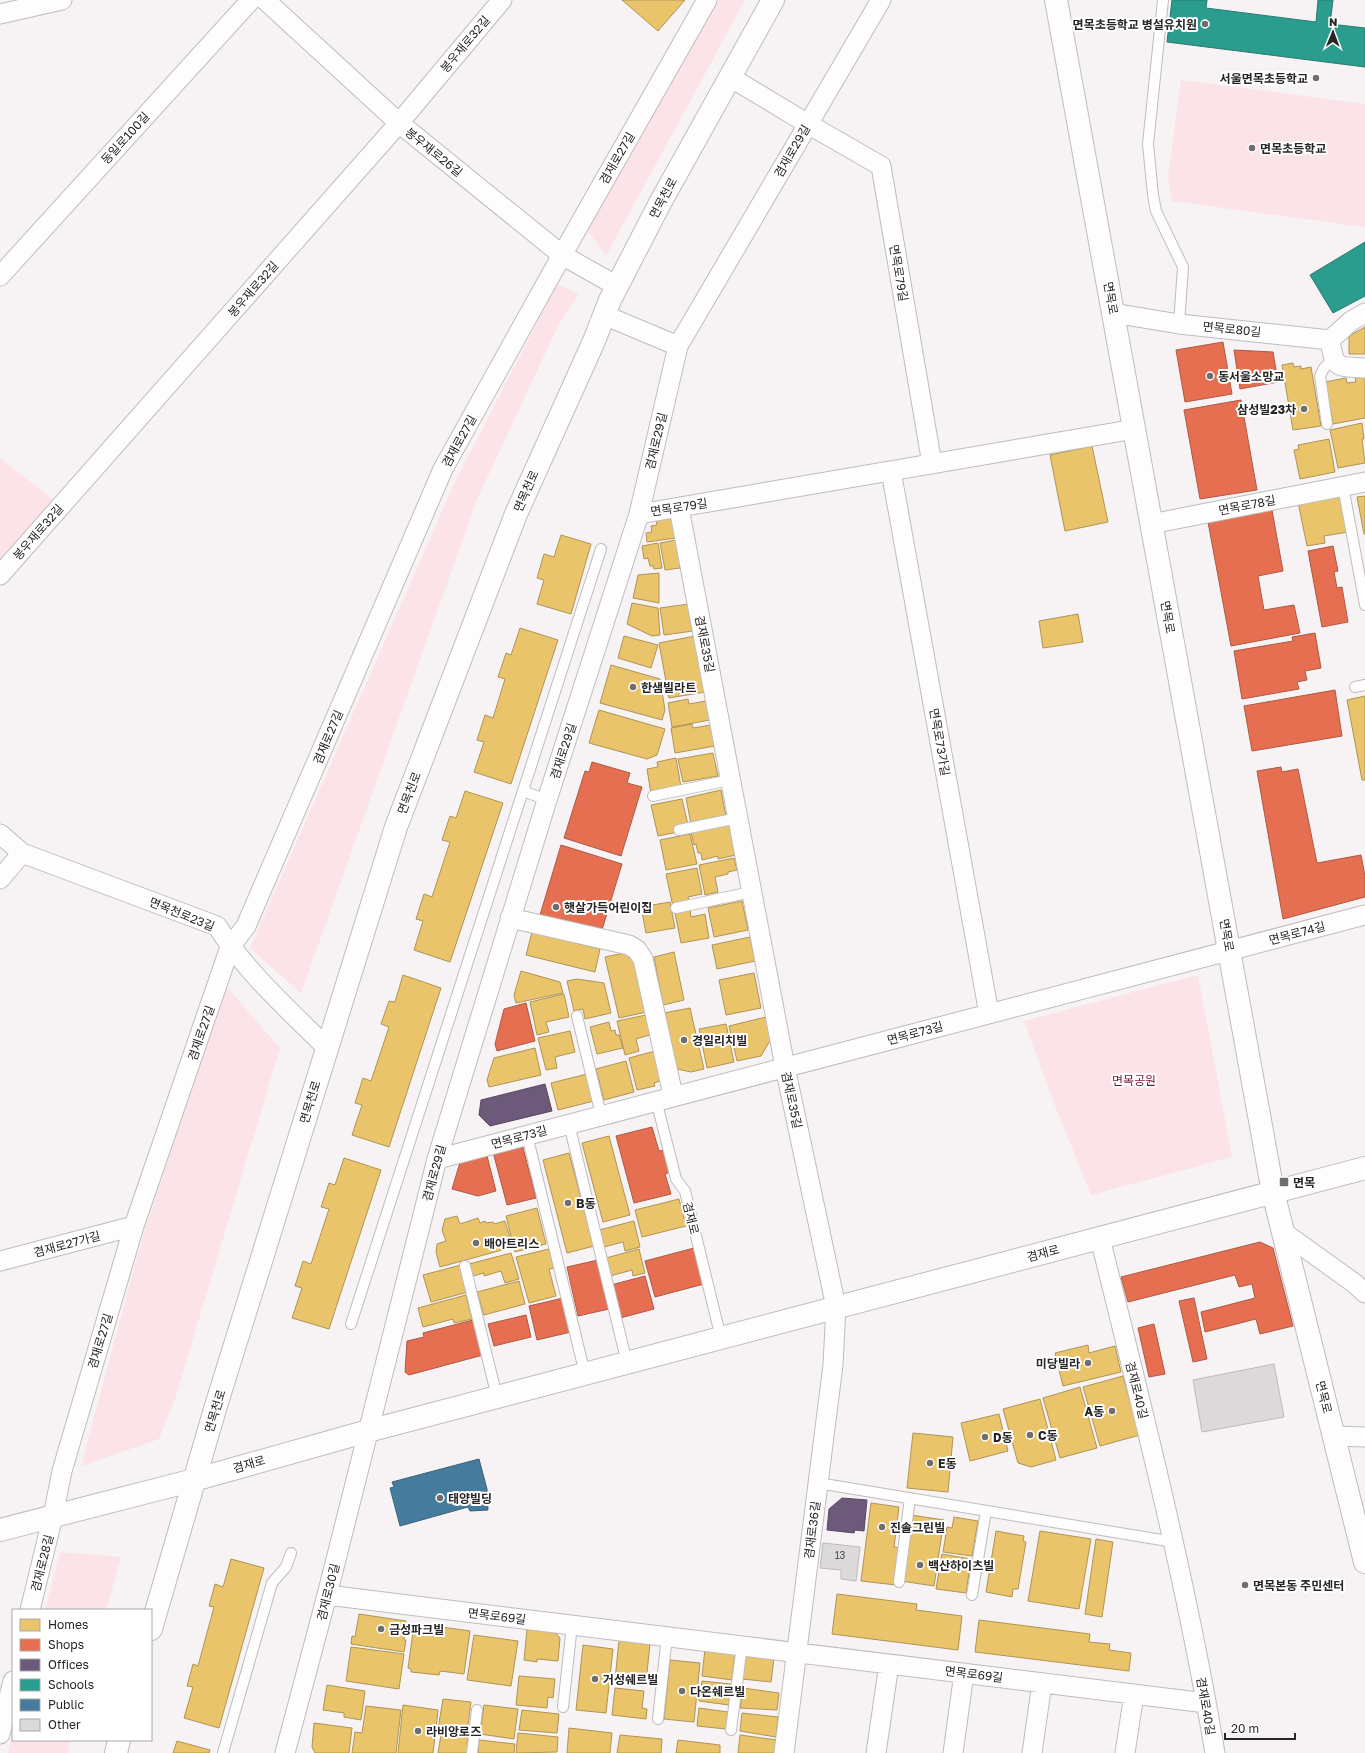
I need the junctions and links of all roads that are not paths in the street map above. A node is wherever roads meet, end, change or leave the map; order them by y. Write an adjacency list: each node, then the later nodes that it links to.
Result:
1 (62, 0): 10 (street)
2 (251, 0): 15 (street, 동일로100길)
3 (265, 0): 12 (street, 봉우재로26길)
4 (502, 0): 12 (street, 봉우재로32길)
5 (707, 0): 14 (street, 겸재로27길)
6 (881, 0): 13 (street, 겸재로29길)
7 (1056, 0): 18 (main road, 면목로)
8 (1163, 0): 20 (lane)
9 (773, 3): 11 (main road, 면목천로)
10 (0, 14)
11 (730, 77): 13 (street); 16 (main road, 면목천로)
12 (399, 123): 14 (street, 봉우재로26길); 35 (street, 봉우재로32길)
13 (808, 124): 22 (street, 겸재로29길); 27 (street, 면목로79길)
14 (562, 255): 16 (street, 봉우재로26길); 50 (street, 겸재로27길)
15 (0, 276)
16 (617, 286): 19 (main road, 면목천로)
17 (1365, 313): 21 (street)
18 (1113, 314): 20 (street, 면목로80길); 26 (main road, 면목로)
19 (604, 315): 22 (street); 54 (main road, 면목천로)
20 (1179, 324): 21 (street, 면목로80길)
21 (1330, 340): 23 (street)
22 (678, 346): 32 (street, 겸재로29길)
23 (1333, 359): 24 (street); 25 (lane)
24 (1365, 368)
25 (1327, 424)
26 (1135, 429): 27 (street, 면목로79길); 33 (main road, 면목로)
27 (932, 464): 28 (street, 면목로79길)
28 (891, 471): 31 (street, 면목로79길); 52 (street, 면목로73가길)
29 (1365, 482): 30 (street, 면목로78길)
30 (1343, 486): 33 (street, 면목로78길); 36 (lane)
31 (679, 508): 32 (street, 면목로79길); 37 (street, 겸재로35길)
32 (639, 514): 40 (street, 겸재로29길)
33 (1151, 524): 51 (main road, 면목로)
34 (601, 549): 38 (lane)
35 (0, 575)
36 (1365, 605)
37 (730, 780): 39 (lane); 41 (street, 겸재로35길)
38 (523, 791): 40 (lane); 70 (lane)
39 (653, 796)
40 (547, 800): 49 (street, 겸재로29길)
41 (738, 818): 42 (lane); 46 (street, 겸재로35길)
42 (679, 830)
43 (0, 834): 44 (street, 면목천로23길)
44 (22, 853): 45 (street); 50 (street, 면목천로23길)
45 (0, 879)
46 (752, 892): 47 (lane); 55 (street, 겸재로35길)
47 (676, 908)
48 (1365, 915): 51 (street, 면목로74길)
49 (510, 918): 56 (street); 60 (street, 겸재로29길)
50 (230, 947): 54 (street, 면목천로23길); 63 (street, 겸재로27길)
51 (1230, 951): 52 (street, 면목로73길); 62 (main road, 면목로)
52 (989, 1014): 55 (street, 면목로73길)
53 (577, 1016): 57 (lane)
54 (326, 1048): 78 (main road, 면목천로)
55 (785, 1067): 56 (street, 면목로73길); 69 (street, 겸재로35길)
56 (664, 1098): 57 (street, 면목로73길); 71 (lane, 겸재로)
57 (601, 1115): 58 (street, 면목로73길)
58 (569, 1124): 59 (street, 면목로73길); 72 (lane)
59 (527, 1135): 60 (street, 면목로73길); 73 (lane)
60 (437, 1159): 75 (street, 겸재로29길)
61 (1365, 1168): 62 (main road, 겸재로)
62 (1273, 1192): 64 (main road, 면목로); 65 (main road, 겸재로)
63 (134, 1226): 66 (street, 겸재로27가길); 82 (street, 겸재로27길)
64 (1283, 1232): 68 (street); 76 (main road, 면목로)
65 (1100, 1238): 69 (main road, 겸재로); 84 (street, 겸재로40길)
66 (0, 1261)
67 (465, 1266): 74 (lane)
68 (1365, 1293)
69 (836, 1307): 71 (main road, 겸재로); 79 (street, 겸재로36길)
70 (351, 1324)
71 (721, 1338): 72 (main road, 겸재로)
72 (627, 1363): 73 (main road, 겸재로)
73 (585, 1374): 74 (main road, 겸재로)
74 (497, 1397): 75 (main road, 겸재로)
75 (368, 1431): 78 (main road, 겸재로); 88 (street, 겸재로30길)
76 (1334, 1436): 77 (street); 86 (main road, 면목로)
77 (1365, 1437)
78 (194, 1480): 82 (main road, 겸재로); 92 (main road, 면목천로)
79 (818, 1483): 80 (lane); 95 (street, 겸재로36길)
80 (910, 1498): 81 (lane); 87 (lane)
81 (986, 1511): 84 (lane); 89 (lane)
82 (53, 1516): 83 (main road, 겸재로); 90 (street, 겸재로28길)
83 (0, 1530)
84 (1174, 1542): 101 (street, 겸재로40길)
85 (291, 1553): 109 (lane)
86 (1365, 1562)
87 (899, 1582)
88 (327, 1595): 91 (street, 면목로69길); 110 (street, 겸재로30길)
89 (972, 1595)
90 (30, 1609)
91 (572, 1625): 93 (street, 면목로69길); 102 (lane)
92 (152, 1626)
93 (666, 1636): 94 (street, 면목로69길); 104 (lane)
94 (742, 1646): 95 (street, 면목로69길); 105 (lane)
95 (797, 1652): 96 (street, 면목로69길); 112 (street, 겸재로36길)
96 (889, 1664): 97 (street, 면목로69길); 113 (street)
97 (964, 1673): 98 (street, 면목로69길); 114 (street)
98 (1042, 1683): 100 (street, 면목로69길); 115 (street)
99 (12, 1685): 106 (street)
100 (1134, 1694): 101 (street, 면목로69길); 116 (street)
101 (1206, 1703): 117 (street, 겸재로40길)
102 (563, 1708)
103 (477, 1710): 111 (lane)
104 (658, 1719)
105 (731, 1730)
106 (0, 1734)
107 (120, 1741): 108 (main road)
108 (116, 1753)
109 (223, 1753)
110 (285, 1753)
111 (472, 1753)
112 (784, 1753)
113 (876, 1753)
114 (953, 1753)
115 (1032, 1753)
116 (1125, 1753)
117 (1215, 1753)

